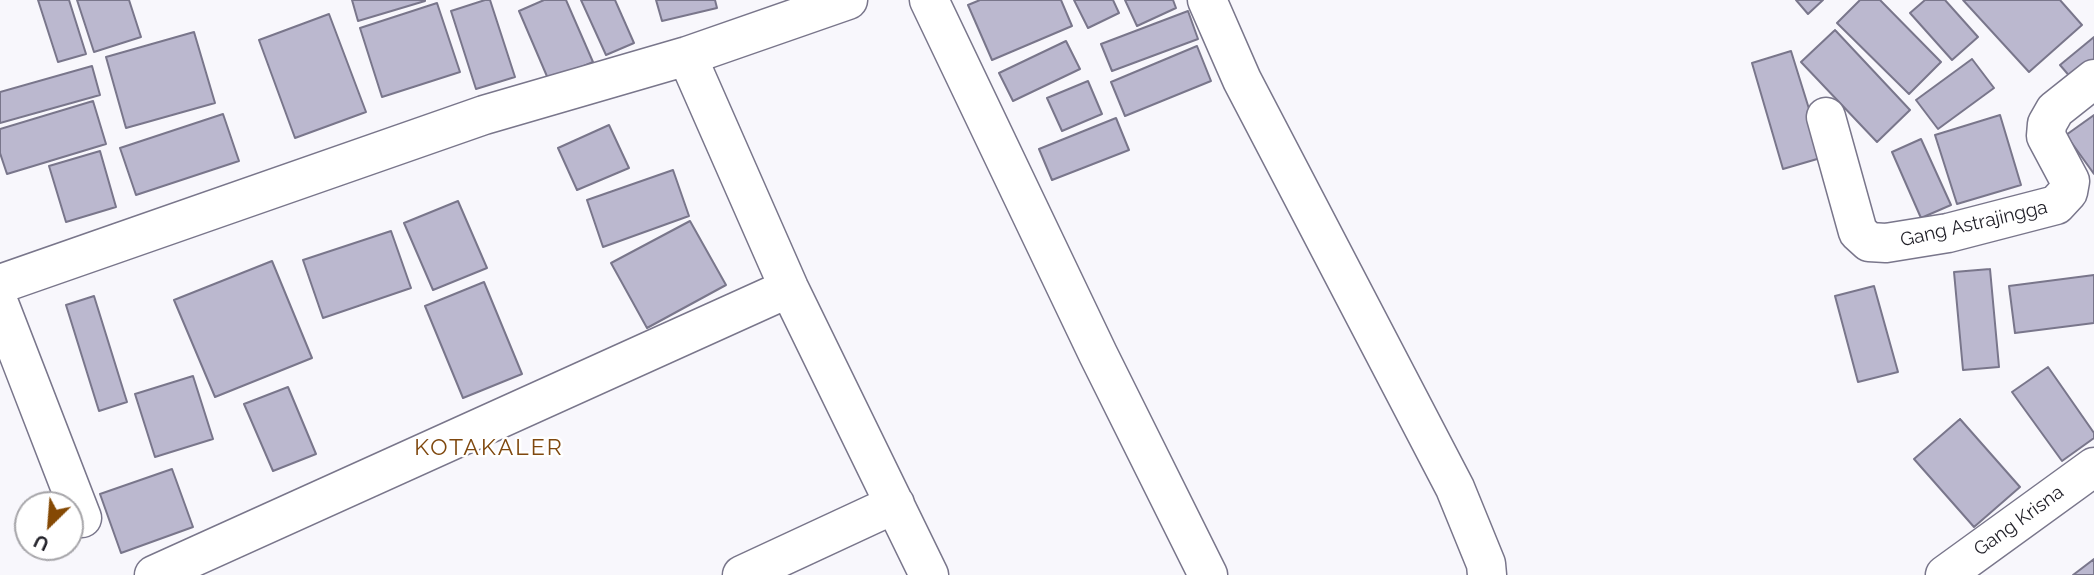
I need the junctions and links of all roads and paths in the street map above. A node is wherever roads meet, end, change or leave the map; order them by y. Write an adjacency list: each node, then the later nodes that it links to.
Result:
1 (848, 0): 4 (street)
2 (929, 0): 16 (street)
3 (1207, 0): 17 (street)
4 (687, 56): 7 (street); 8 (street)
5 (2094, 79): 6 (street, Gang Astrajingga)
6 (1826, 117)
7 (0, 284)
8 (789, 288): 12 (street); 13 (street)
9 (0, 306): 11 (street)
10 (2094, 467): 18 (street, Gang Krisna)
11 (72, 491)
12 (895, 504): 14 (street); 15 (street)
13 (155, 575)
14 (743, 575)
15 (929, 575)
16 (1208, 575)
17 (1487, 575)
18 (1945, 575)

